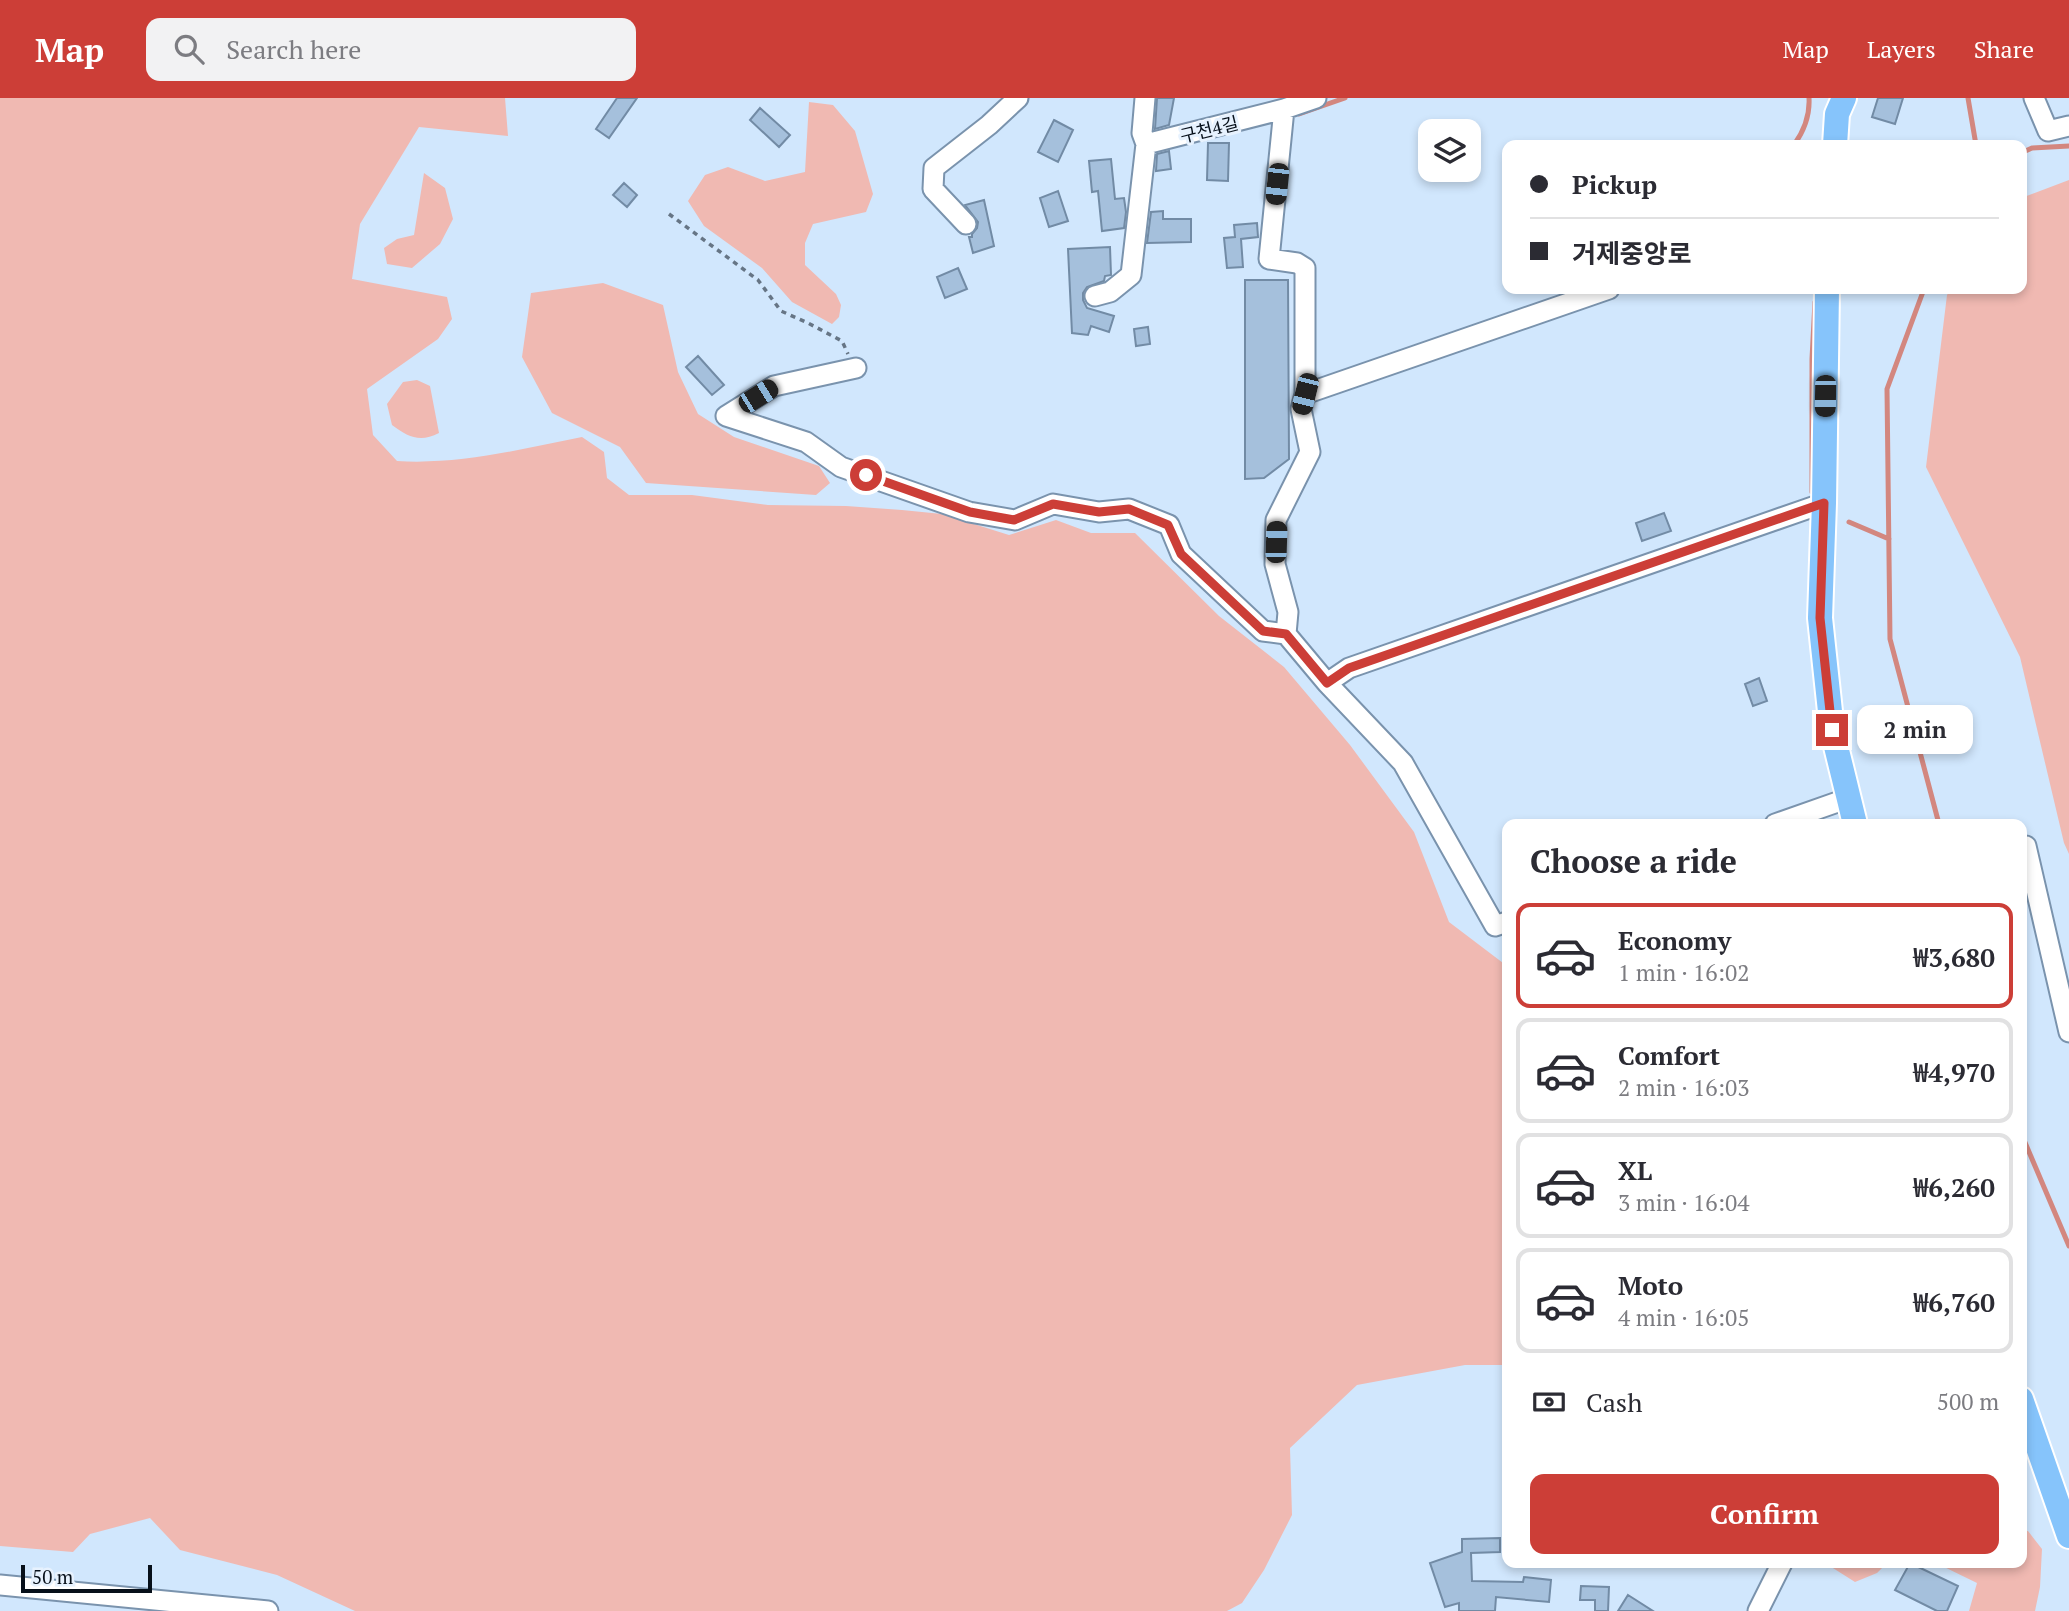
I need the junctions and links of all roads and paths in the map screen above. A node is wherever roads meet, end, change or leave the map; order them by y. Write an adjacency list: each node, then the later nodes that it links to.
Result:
1 (1018, 98): 11 (street)
2 (1145, 98): 9 (street)
3 (1316, 98): 6 (street, 구천4길)
4 (1844, 98): 8 (main road)
5 (2034, 98): 7 (street)
6 (1284, 109): 9 (street, 구천4길); 16 (street)
7 (2069, 126)
8 (1835, 140)
9 (1146, 144): 14 (street)
10 (669, 214): 15 (path)
11 (966, 224)
12 (1595, 294): 16 (street)
13 (1827, 294): 17 (main road)
14 (1095, 296)
15 (856, 368): 18 (street)
16 (1305, 394): 18 (street)
17 (1824, 503): 19 (street); 20 (main road)
18 (1286, 634): 19 (street)
19 (1327, 683): 24 (street)
20 (1849, 798): 21 (street); 22 (main road)
21 (1789, 819)
22 (1854, 819)
23 (2027, 850): 25 (street)
24 (1502, 924)
25 (2069, 1032)
26 (2027, 1416): 27 (main road)
27 (2069, 1536)
28 (1780, 1568): 31 (street)
29 (0, 1585): 30 (street)
30 (268, 1611)
31 (1758, 1611)

